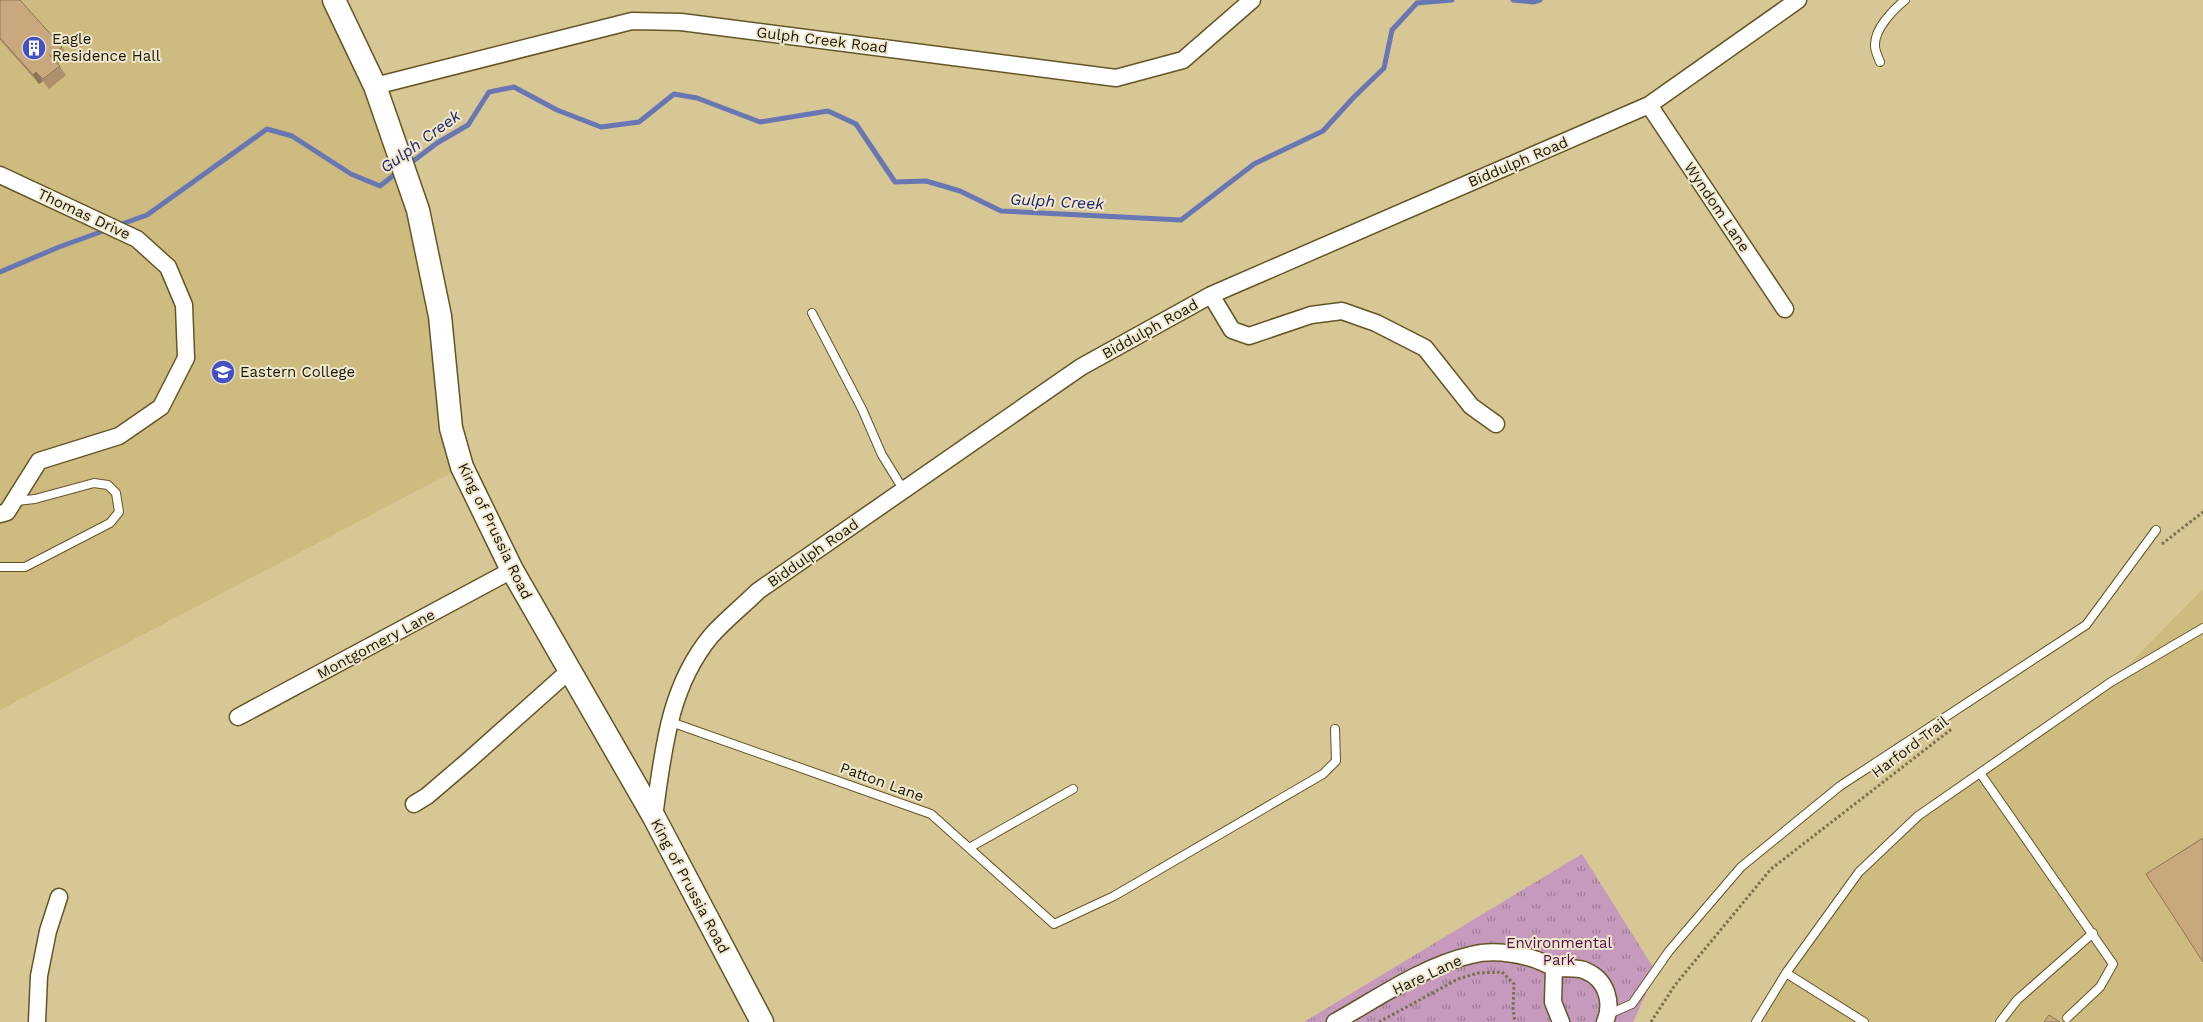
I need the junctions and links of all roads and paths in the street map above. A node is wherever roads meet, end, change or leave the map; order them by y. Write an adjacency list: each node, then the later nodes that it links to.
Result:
1 (334, 0): 6 (street, King of Prussia Road)
2 (1252, 0): 6 (street, Gulph Creek Road)
3 (1798, 0): 7 (street, Biddulph Road)
4 (1905, 0): 5 (lane)
5 (1880, 62)
6 (375, 86): 20 (street, King of Prussia Road)
7 (1649, 105): 9 (street, Biddulph Road); 10 (street, Wyndom Lane)
8 (0, 175): 14 (street, Thomas Drive)
9 (1211, 295): 12 (street); 13 (street, Biddulph Road)
10 (1785, 309)
11 (812, 313): 13 (lane)
12 (1496, 424)
13 (903, 490): 24 (street, Biddulph Road)
14 (14, 501): 16 (street, Thomas Drive); 19 (lane)
15 (2203, 512): 18 (path)
16 (0, 514)
17 (2156, 530): 36 (lane)
18 (2155, 552)
19 (0, 567)
20 (512, 570): 22 (street, King of Prussia Road); 23 (street, Montgomery Lane)
21 (2203, 628): 27 (lane)
22 (569, 670): 29 (street); 30 (street, King of Prussia Road)
23 (238, 717)
24 (668, 721): 30 (street, Biddulph Road); 31 (lane, Patton Lane)
25 (1958, 724): 44 (path, Harford Trail)
26 (1336, 729): 31 (lane, Patton Lane)
27 (1980, 773): 33 (lane); 35 (lane)
28 (1073, 788): 31 (lane)
29 (414, 804)
30 (654, 817): 39 (street, King of Prussia Road)
31 (969, 848)
32 (59, 897): 38 (street)
33 (2093, 933): 37 (lane); 47 (lane)
34 (1554, 967): 36 (street, Hare Lane); 40 (street, Hare Lane); 43 (street)
35 (1786, 973): 45 (lane); 46 (lane)
36 (1607, 1018)
37 (2067, 1018)
38 (37, 1022)
39 (762, 1022)
40 (1335, 1022)
41 (1380, 1022): 42 (path)
42 (1515, 1022)
43 (1561, 1022)
44 (1651, 1022)
45 (1756, 1022)
46 (1864, 1022)
47 (2000, 1022)

